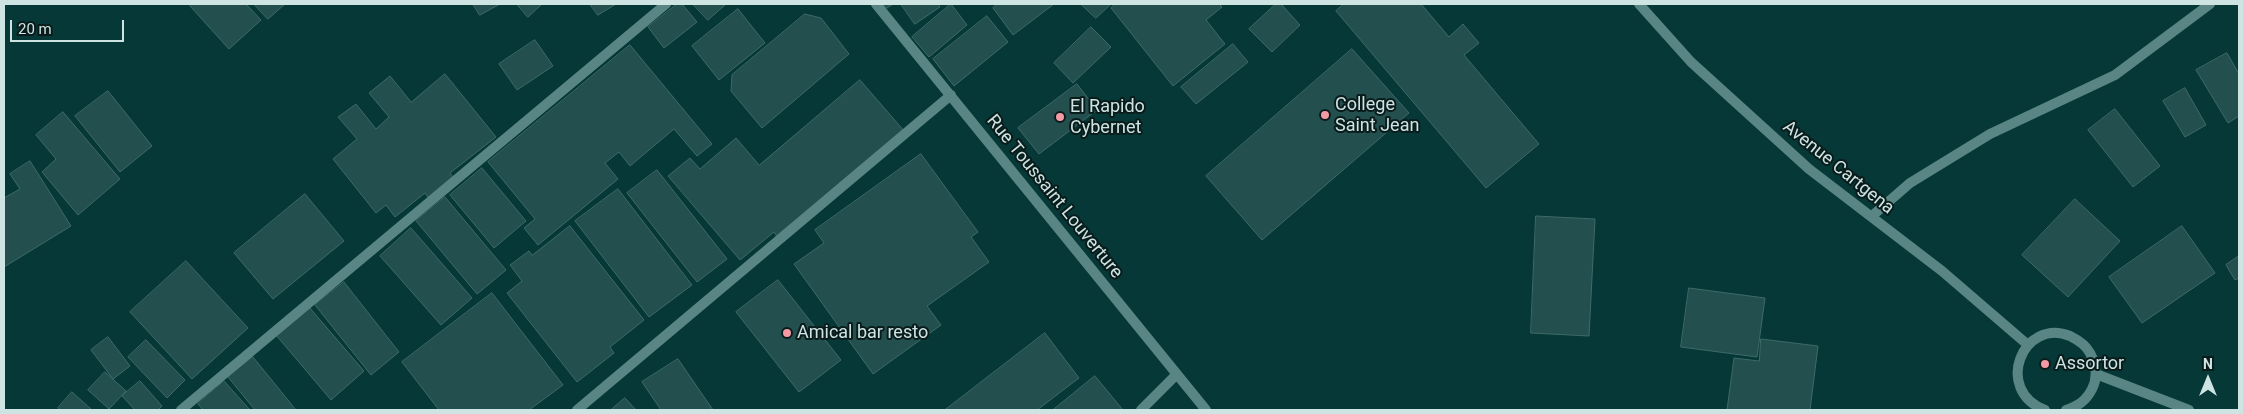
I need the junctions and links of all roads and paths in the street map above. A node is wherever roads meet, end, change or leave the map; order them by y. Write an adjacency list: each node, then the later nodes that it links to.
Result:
1 (666, 4): 10 (street)
2 (876, 4): 5 (street, Rue Toussaint Louverture)
3 (1639, 4): 6 (street, Avenue Cartgena)
4 (2210, 4): 6 (street)
5 (951, 95): 8 (street, Rue Toussaint Louverture); 11 (street)
6 (1872, 216): 7 (street, Avenue Cartgena)
7 (2028, 345): 9 (street); 14 (street)
8 (1177, 374): 12 (street); 13 (street, Rue Toussaint Louverture)
9 (2096, 374): 15 (street); 16 (street)
10 (181, 410)
11 (578, 410)
12 (1141, 410)
13 (1206, 410)
14 (2046, 410)
15 (2066, 410)
16 (2189, 410)

